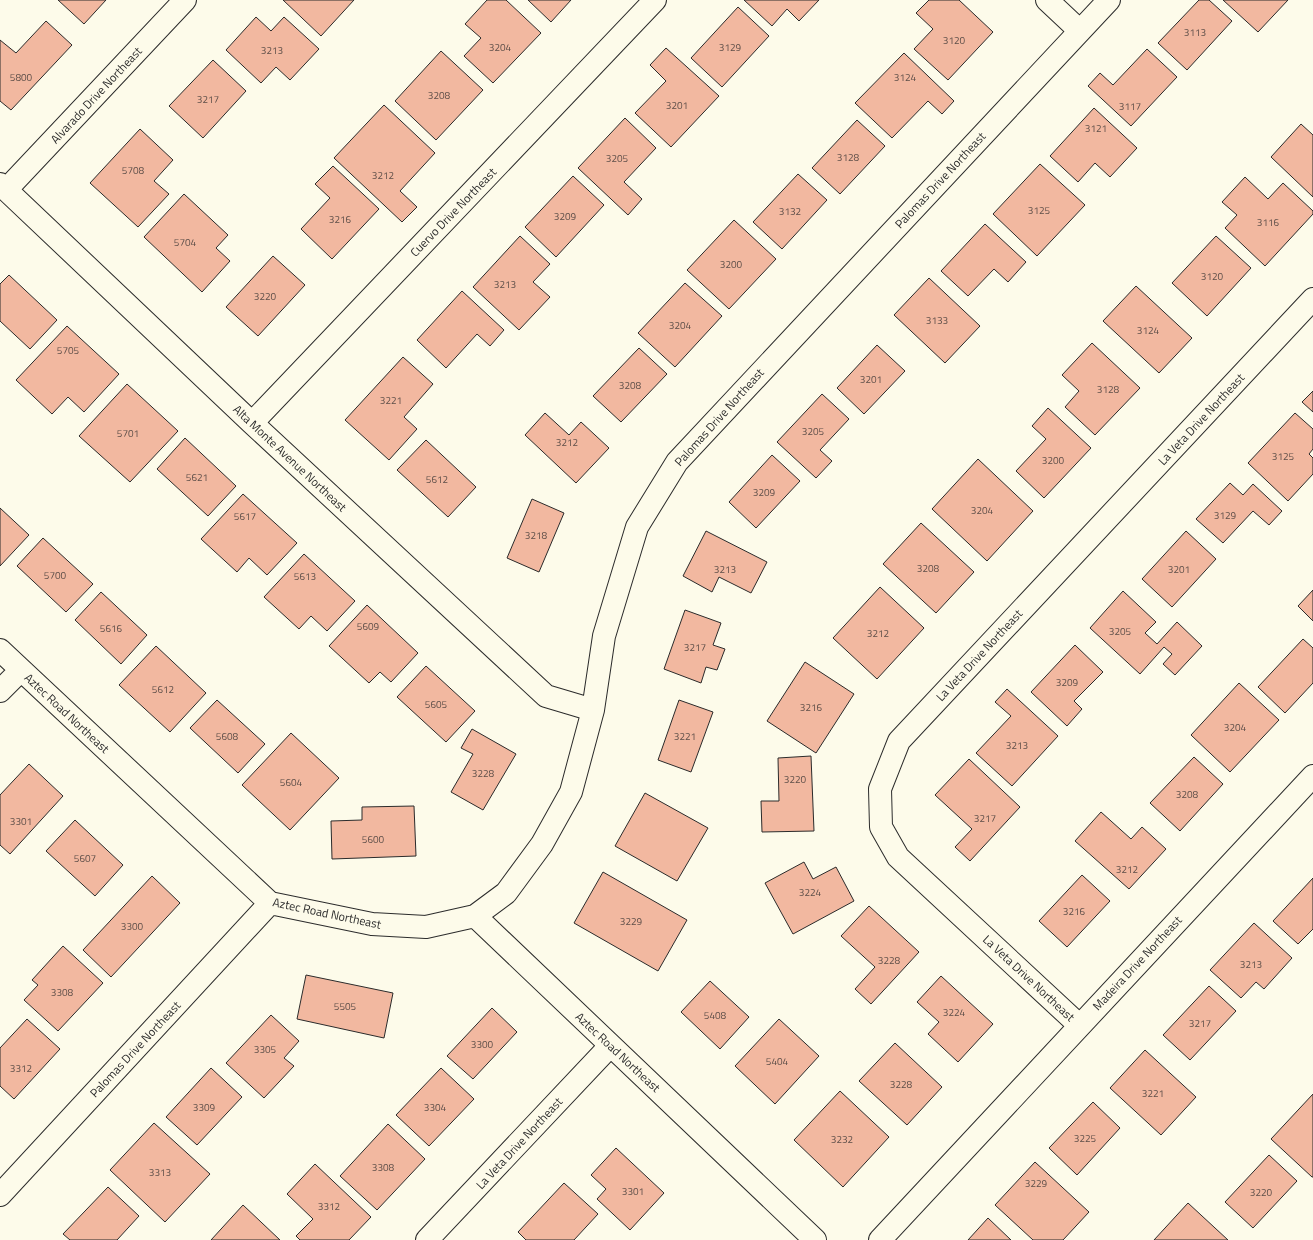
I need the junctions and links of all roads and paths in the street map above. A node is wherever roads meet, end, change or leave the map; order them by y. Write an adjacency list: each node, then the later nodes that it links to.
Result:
1 (185, 0): 6 (street, Alvarado Drive Northeast)
2 (655, 0): 8 (street, Cuervo Drive Northeast)
3 (1047, 0): 5 (street)
4 (1109, 0): 5 (street, Palomas Drive Northeast)
5 (1080, 31): 12 (street, Palomas Drive Northeast)
6 (3, 187): 8 (street, Alta Monte Avenue Northeast)
7 (1313, 299): 16 (street, La Veta Drive Northeast)
8 (252, 423): 12 (street, Alta Monte Avenue Northeast)
9 (0, 650): 10 (street, Aztec Road Northeast)
10 (21, 670): 11 (street); 14 (street, Aztec Road Northeast)
11 (0, 691)
12 (593, 710): 15 (street, Palomas Drive Northeast)
13 (1313, 776): 16 (street, Madeira Drive Northeast)
14 (270, 903): 15 (street, Aztec Road Northeast); 18 (street, Palomas Drive Northeast)
15 (475, 916): 17 (street, Aztec Road Northeast)
16 (1078, 1025): 21 (street, Madeira Drive Northeast)
17 (610, 1046): 19 (street, La Veta Drive Northeast); 20 (street, Aztec Road Northeast)
18 (0, 1195)
19 (427, 1240)
20 (815, 1240)
21 (880, 1240)

